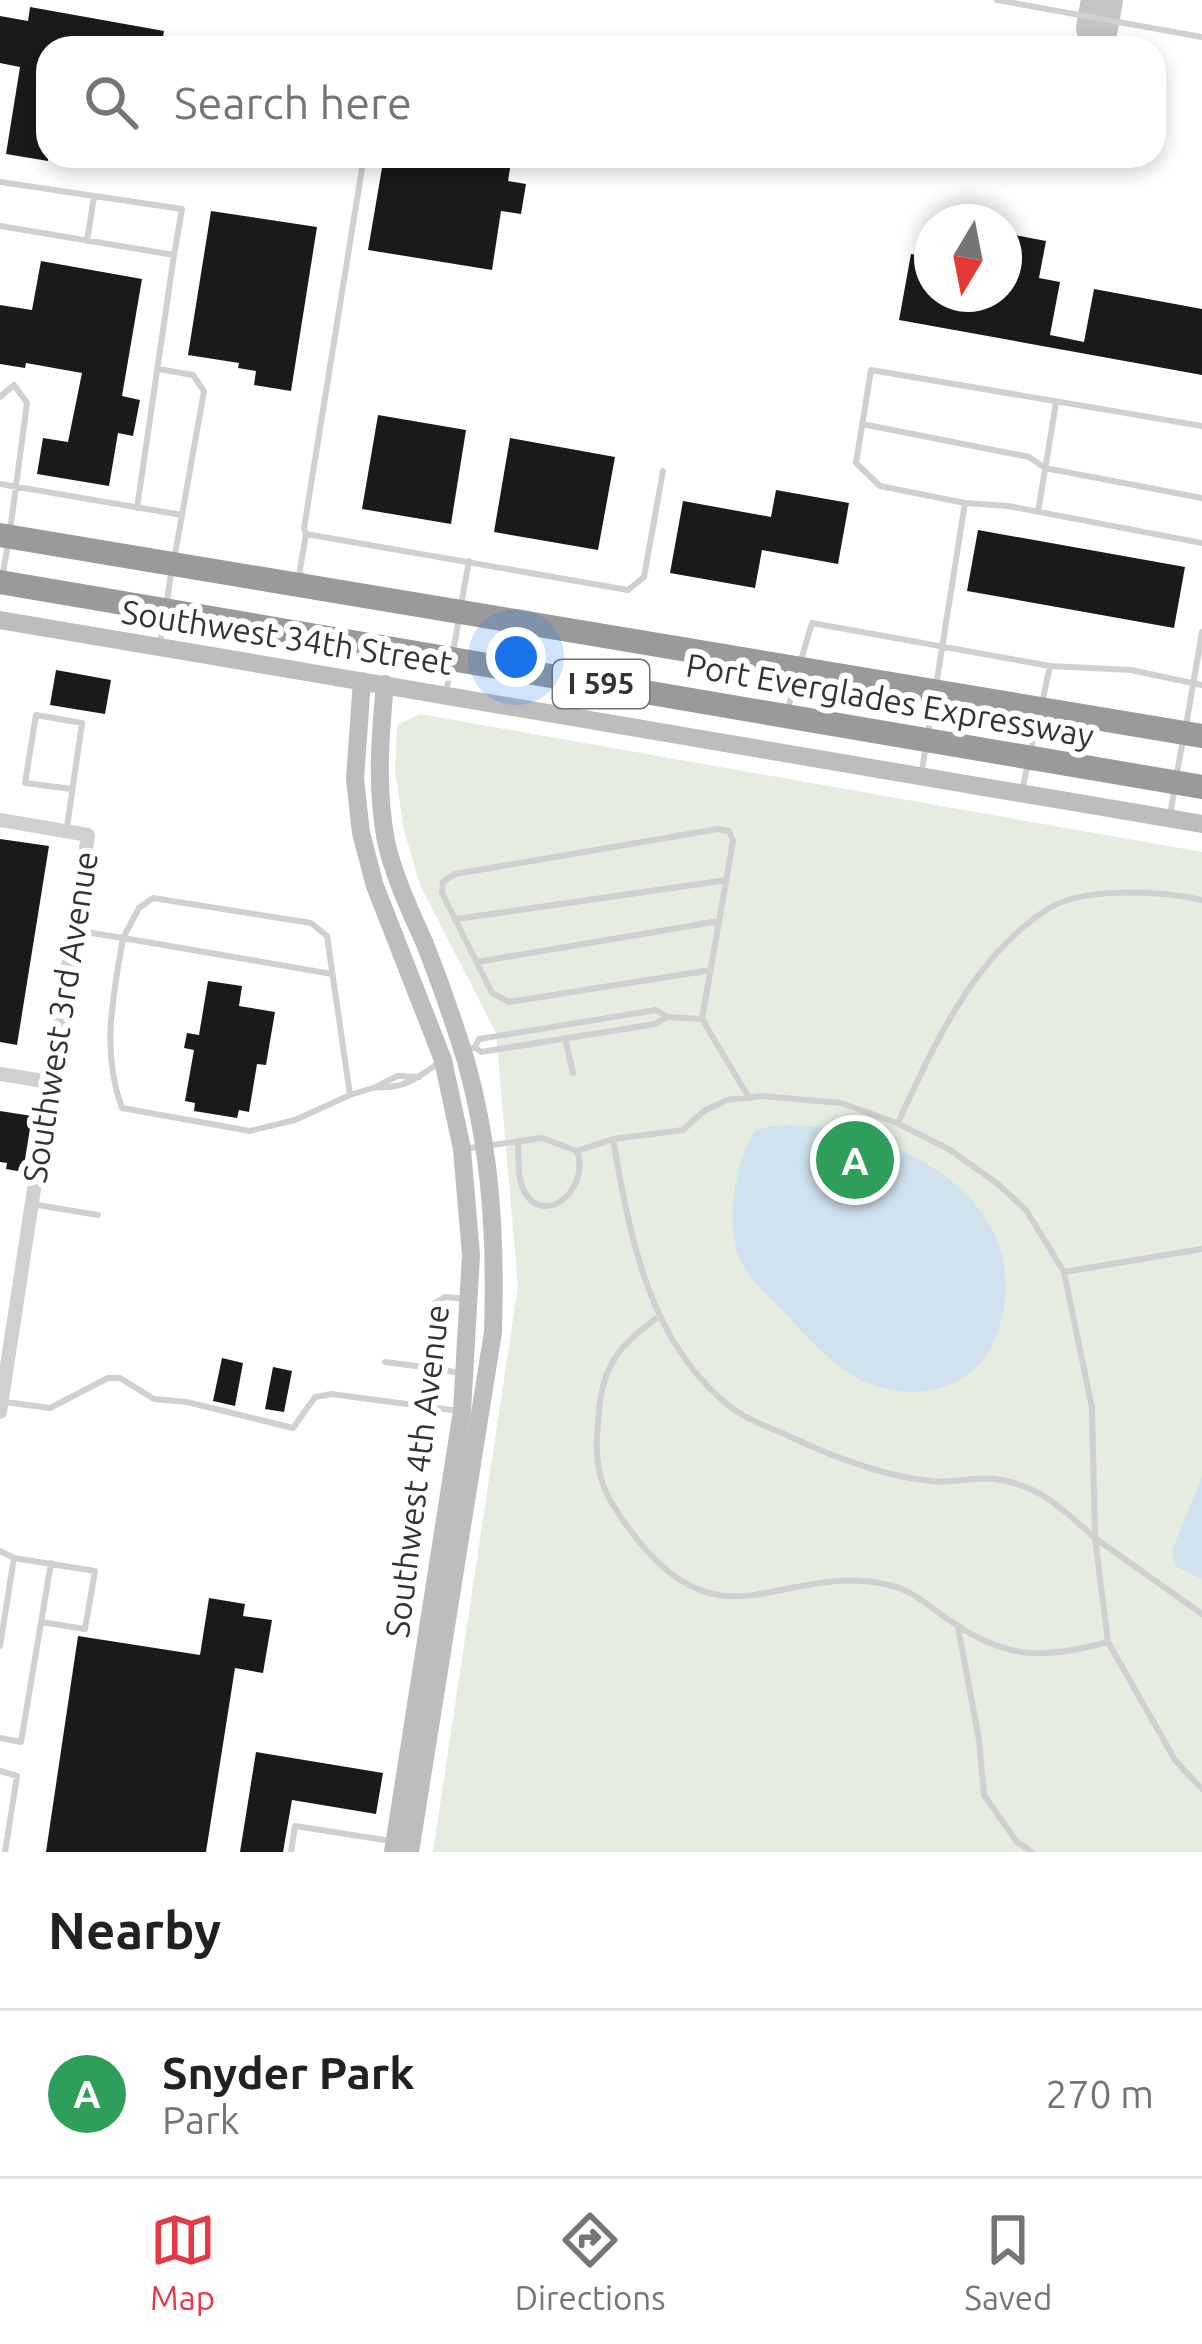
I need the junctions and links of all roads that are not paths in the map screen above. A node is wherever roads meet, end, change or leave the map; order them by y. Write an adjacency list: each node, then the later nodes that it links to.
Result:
1 (997, 0): 2 (lane)
2 (1202, 38)
3 (362, 168): 23 (lane)
4 (0, 182): 5 (lane)
5 (94, 196): 7 (lane); 8 (lane)
6 (0, 226): 7 (lane)
7 (87, 241): 8 (lane)
8 (174, 255): 9 (lane)
9 (158, 369): 20 (lane); 22 (lane)
10 (0, 397): 17 (lane)
11 (1056, 402): 12 (lane); 13 (lane); 14 (lane)
12 (862, 424): 14 (lane); 19 (lane)
13 (1202, 426)
14 (1046, 468): 18 (lane); 21 (lane)
15 (663, 471): 26 (lane)
16 (0, 484): 17 (lane)
17 (17, 487): 20 (lane); 28 (lane)
18 (1202, 498)
19 (965, 503): 21 (lane); 33 (lane)
20 (137, 508): 22 (lane)
21 (1038, 512): 25 (lane)
22 (182, 514): 32 (lane)
23 (306, 534): 26 (lane); 29 (lane)
24 (0, 536): 40 (highway, Port Everglades Expressway / I 595)
25 (1202, 543)
26 (469, 561): 29 (lane)
27 (0, 582): 42 (highway, Port Everglades Expressway / I 595)
28 (0, 593)
29 (461, 603): 38 (lane)
30 (0, 620): 32 (street, Southwest 34th Street)
31 (1202, 632): 36 (lane)
32 (159, 646): 35 (street, Southwest 34th Street)
33 (942, 646): 34 (lane); 39 (lane); 41 (lane)
34 (1050, 666): 36 (lane); 44 (lane)
35 (362, 681): 37 (street, Southwest 34th Street); 62 (street, Southwest 4th Avenue)
36 (1198, 684): 45 (lane)
37 (385, 685): 38 (street, Southwest 34th Street); 61 (street, Southwest 4th Avenue)
38 (446, 694): 41 (street, Southwest 34th Street)
39 (787, 715)
40 (1202, 736)
41 (921, 776): 44 (street, Southwest 34th Street)
42 (1202, 787)
43 (72, 789): 43 (lane); 48 (lane)
44 (1021, 793): 45 (street, Southwest 34th Street)
45 (1169, 818): 47 (street, Southwest 34th Street)
46 (0, 820): 48 (street)
47 (1202, 824)
48 (66, 831): 53 (street, Southwest 3rd Avenue)
49 (727, 880): 51 (lane); 51 (lane); 52 (lane)
50 (1202, 900): 68 (lane)
51 (455, 920): 55 (lane)
52 (719, 921): 55 (lane); 56 (lane)
53 (73, 930): 54 (lane); 65 (street, Southwest 3rd Avenue)
54 (123, 938): 57 (lane); 57 (lane); 66 (lane)
55 (476, 962): 56 (lane)
56 (711, 970): 59 (lane)
57 (332, 974): 66 (lane)
58 (667, 1017): 59 (lane); 60 (lane); 61 (lane)
59 (702, 1019): 67 (lane)
60 (565, 1038): 61 (lane); 63 (lane)
61 (469, 1050): 62 (lane); 71 (street, Southwest 4th Avenue)
62 (443, 1060): 66 (lane); 72 (street, Southwest 4th Avenue)
63 (573, 1073)
64 (0, 1074): 65 (street)
65 (50, 1082): 74 (street, Southwest 3rd Avenue)
66 (350, 1095)
67 (749, 1098): 68 (lane); 69 (lane)
68 (897, 1123): 77 (lane)
69 (613, 1139): 73 (lane); 80 (lane)
70 (518, 1141): 71 (lane); 73 (lane); 73 (lane)
71 (484, 1146): 72 (lane); 99 (street, Southwest 4th Avenue)
72 (462, 1149): 78 (street, Southwest 4th Avenue)
73 (577, 1151)
74 (32, 1204): 75 (lane); 79 (street, Southwest 3rd Avenue)
75 (98, 1214)
76 (1202, 1249): 77 (lane)
77 (1064, 1272): 87 (lane)
78 (471, 1299): 82 (lane); 83 (street, Southwest 4th Avenue)
79 (8, 1305): 84 (street, Southwest 3rd Avenue)
80 (660, 1316): 87 (lane); 93 (lane)
81 (385, 1362): 82 (lane)
82 (423, 1366): 83 (lane)
83 (466, 1374): 85 (street, Southwest 4th Avenue)
84 (2, 1402): 85 (lane); 86 (street, Southwest 3rd Avenue)
85 (462, 1411): 99 (street, Southwest 4th Avenue)
86 (0, 1412)
87 (1095, 1538): 91 (lane); 94 (lane)
88 (0, 1551): 89 (lane)
89 (14, 1558): 90 (lane); 95 (lane)
90 (51, 1563): 92 (lane); 92 (lane)
91 (1202, 1614)
92 (41, 1622): 96 (lane)
93 (958, 1627): 94 (lane); 102 (lane)
94 (1108, 1642): 98 (lane)
95 (0, 1646)
96 (0, 1738)
97 (0, 1771): 100 (lane)
98 (1202, 1789)
99 (399, 1848): 101 (lane)
100 (5, 1852)
101 (291, 1852)
102 (1032, 1852)

